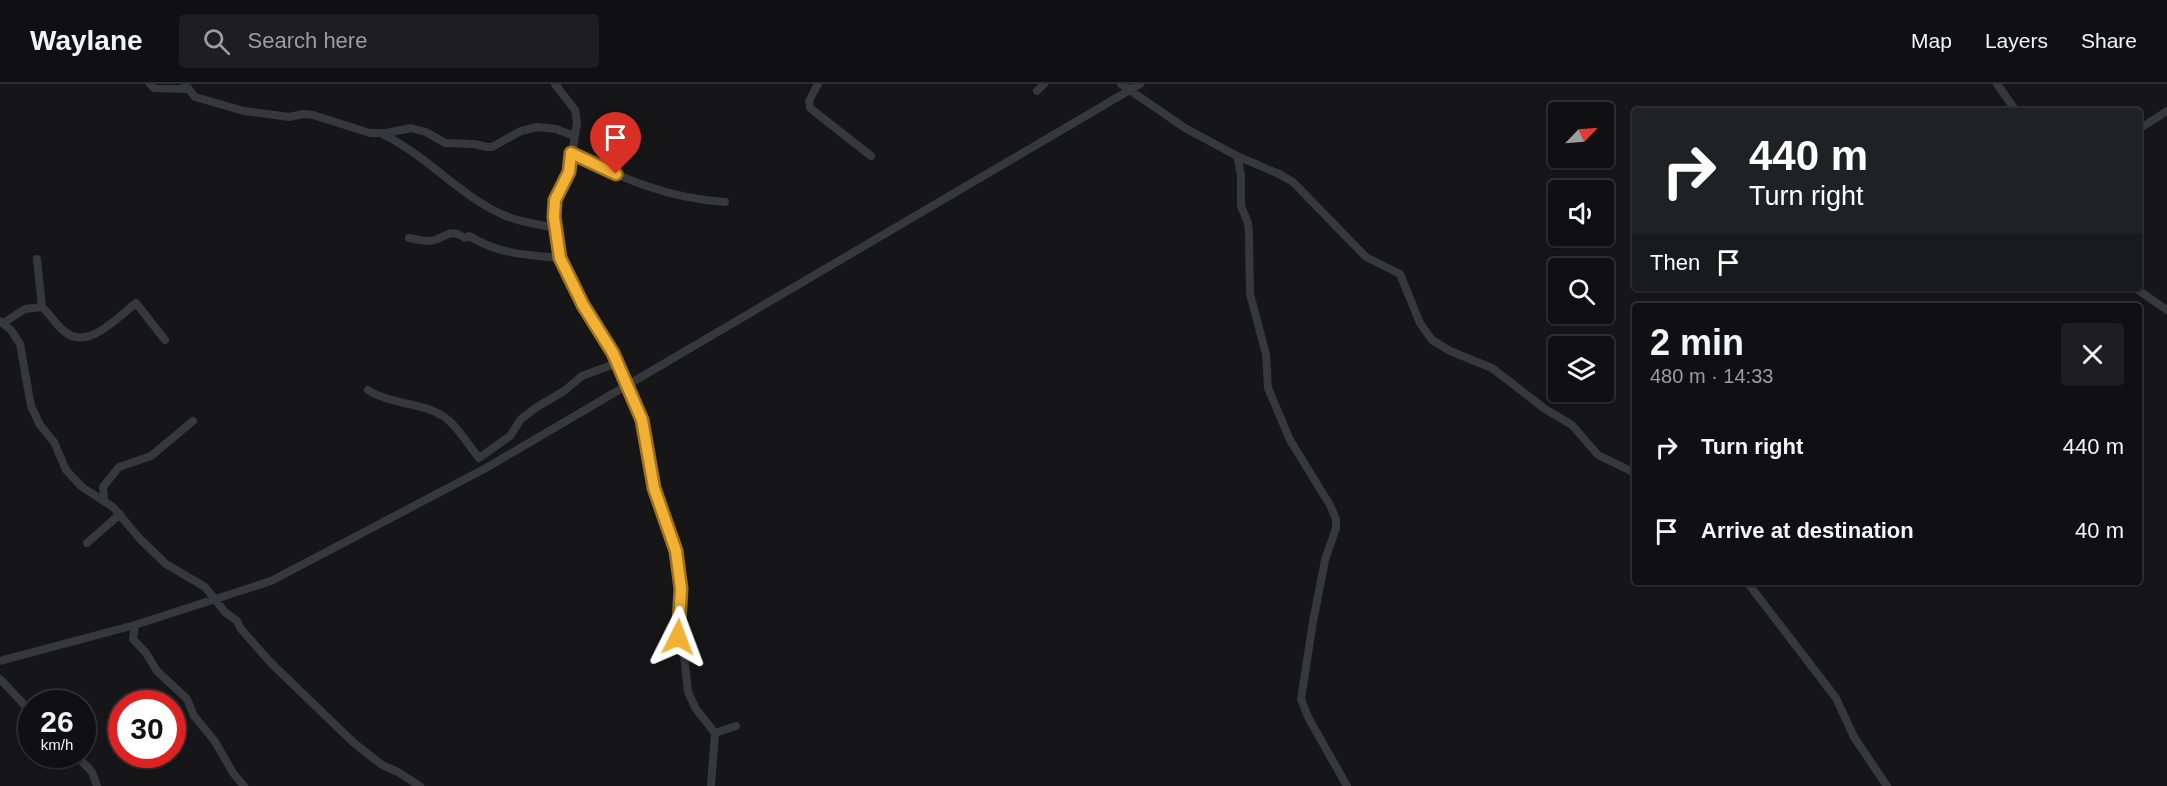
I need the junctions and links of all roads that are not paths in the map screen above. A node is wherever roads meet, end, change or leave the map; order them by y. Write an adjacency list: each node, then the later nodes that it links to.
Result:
1 (150, 84): 8 (street)
2 (555, 84): 15 (street)
3 (818, 84): 17 (street)
4 (1044, 84): 10 (street)
5 (1121, 84): 9 (street)
6 (1140, 84): 9 (street)
7 (1997, 84): 11 (street)
8 (186, 87): 14 (street)
9 (1131, 90): 18 (street); 30 (street)
10 (1037, 91)
11 (2014, 108)
12 (2167, 111): 13 (street)
13 (2142, 127)
14 (380, 133): 15 (street); 20 (street)
15 (574, 136): 16 (street)
16 (571, 153): 19 (street); 20 (street)
17 (871, 156)
18 (1237, 156): 33 (street); 50 (street)
19 (725, 202)
20 (556, 228): 22 (street)
21 (409, 238): 22 (street)
22 (560, 258): 29 (street)
23 (37, 259): 25 (street)
24 (2139, 291): 26 (street)
25 (42, 307): 27 (street); 28 (street)
26 (2167, 310)
27 (2, 322): 34 (street)
28 (165, 340)
29 (617, 363): 30 (street); 31 (street)
30 (627, 386): 38 (street); 44 (street)
31 (368, 390)
32 (193, 421): 34 (street)
33 (1632, 472)
34 (104, 500): 35 (street)
35 (120, 514): 36 (street); 38 (street)
36 (87, 543)
37 (1749, 585): 51 (street)
38 (213, 599): 39 (street); 48 (street)
39 (135, 626): 40 (street); 47 (street)
40 (0, 660)
41 (0, 679): 42 (street)
42 (18, 698)
43 (736, 726): 44 (street)
44 (715, 733): 49 (street)
45 (88, 768): 46 (street)
46 (97, 786)
47 (244, 786)
48 (420, 786)
49 (711, 786)
50 (1347, 786)
51 (1887, 786)

